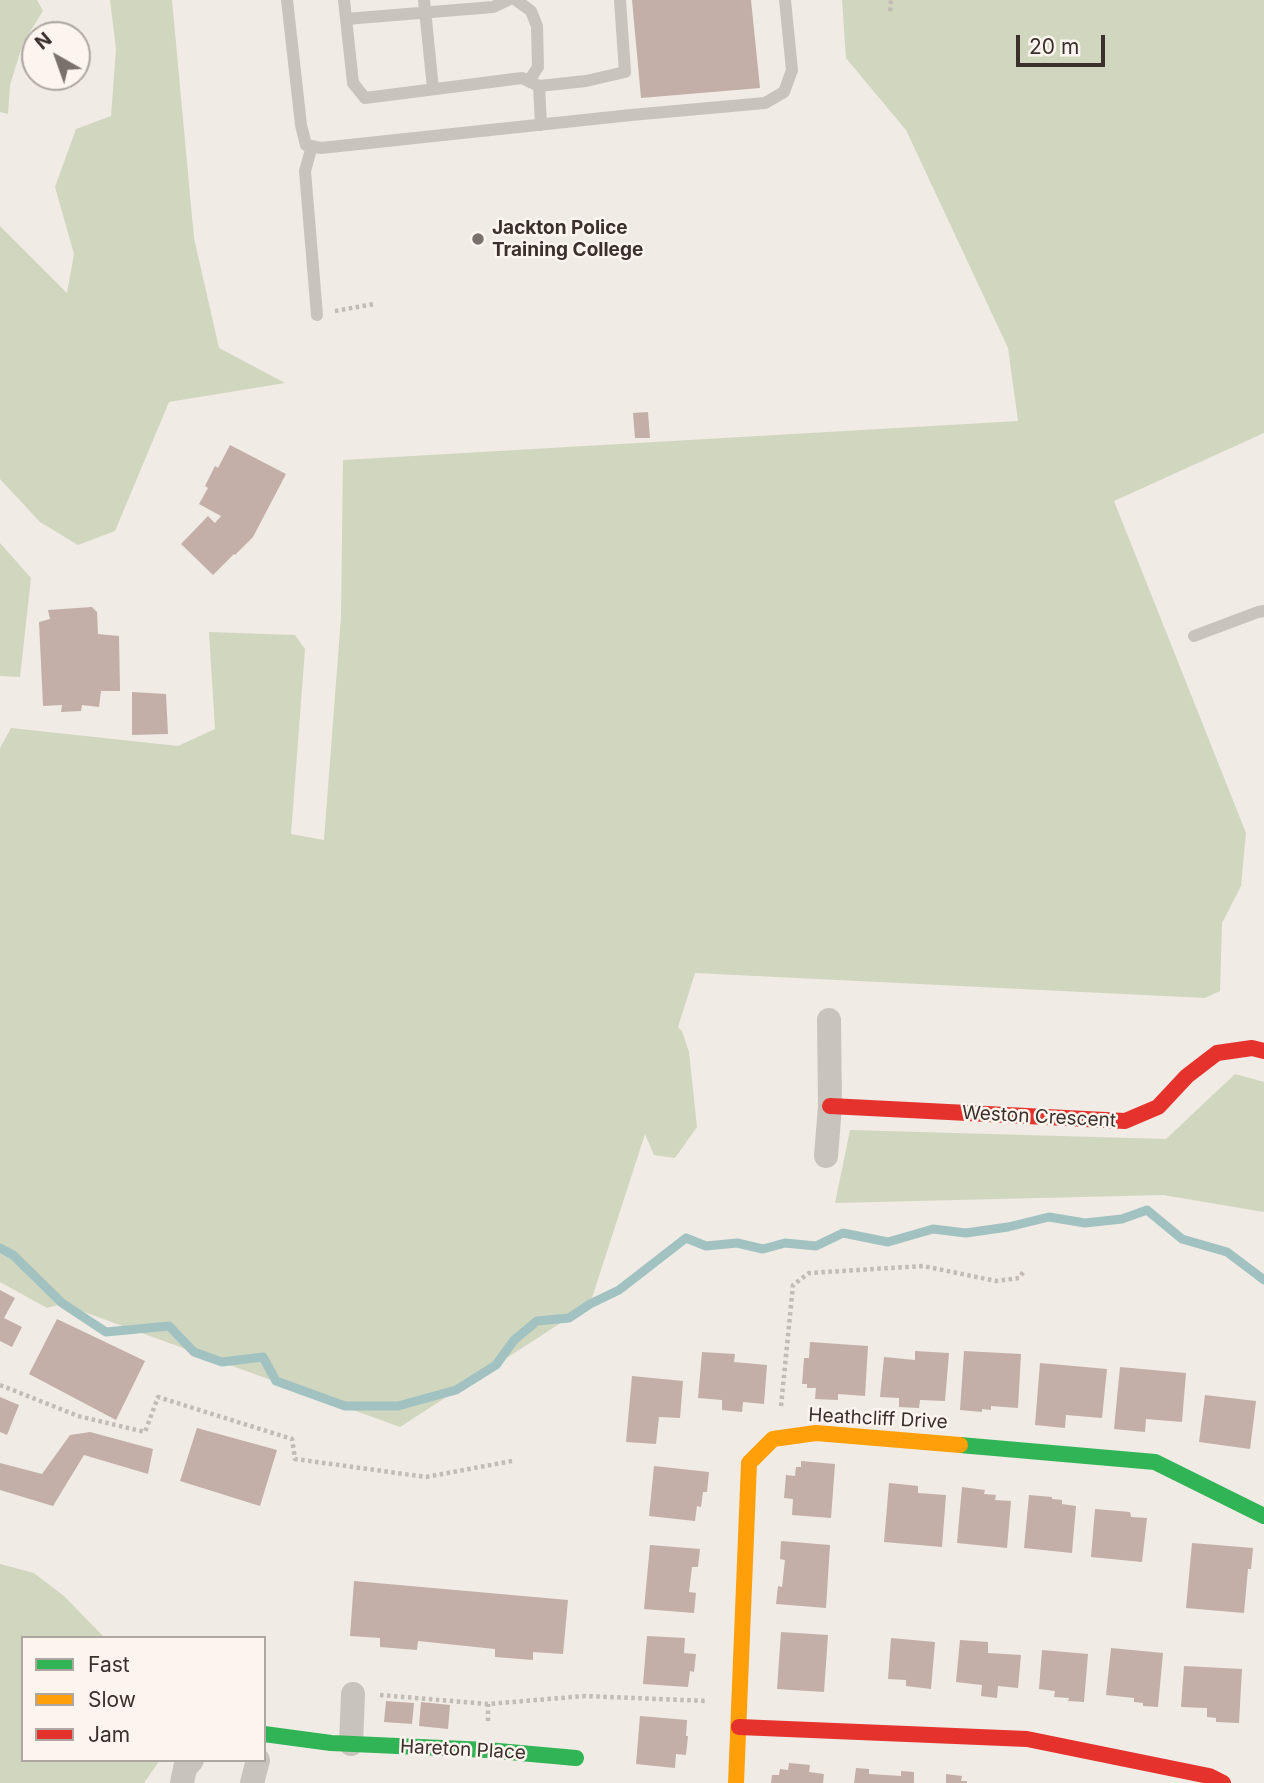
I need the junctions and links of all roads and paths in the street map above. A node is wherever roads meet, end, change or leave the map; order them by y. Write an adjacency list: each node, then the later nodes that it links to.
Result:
1 (288, 0): 14 (lane)
2 (344, 0): 10 (lane)
3 (508, 0): 8 (lane)
4 (516, 0): 11 (lane)
5 (620, 0): 11 (lane)
6 (785, 0): 13 (lane)
7 (891, 0): 9 (path)
8 (425, 6): 10 (lane); 12 (lane)
9 (890, 11)
10 (346, 19): 12 (lane)
11 (534, 84): 12 (lane); 13 (lane)
12 (433, 89)
13 (541, 125): 14 (lane)
14 (312, 146): 16 (lane)
15 (374, 304): 16 (path)
16 (317, 315)
17 (1264, 611): 18 (lane)
18 (1194, 636)
19 (829, 1020): 21 (street)
20 (1264, 1051): 21 (street, Weston Crescent)
21 (830, 1106): 22 (street)
22 (826, 1156)
23 (1024, 1271): 25 (path)
24 (0, 1385): 26 (path)
25 (780, 1438): 27 (street, Heathcliff Drive); 29 (street, Heathcliff Drive)
26 (512, 1461)
27 (1264, 1516)
28 (353, 1695): 29 (path); 32 (street)
29 (739, 1702): 30 (street, Heathcliff Drive)
30 (738, 1727): 38 (street, Heathcliff Drive); 39 (street)
31 (266, 1734): 32 (street, Hareton Place)
32 (351, 1744): 33 (street, Hareton Place)
33 (576, 1758)
34 (190, 1762): 36 (street)
35 (257, 1762): 37 (street)
36 (182, 1783)
37 (252, 1783)
38 (736, 1783)
39 (1223, 1783)

